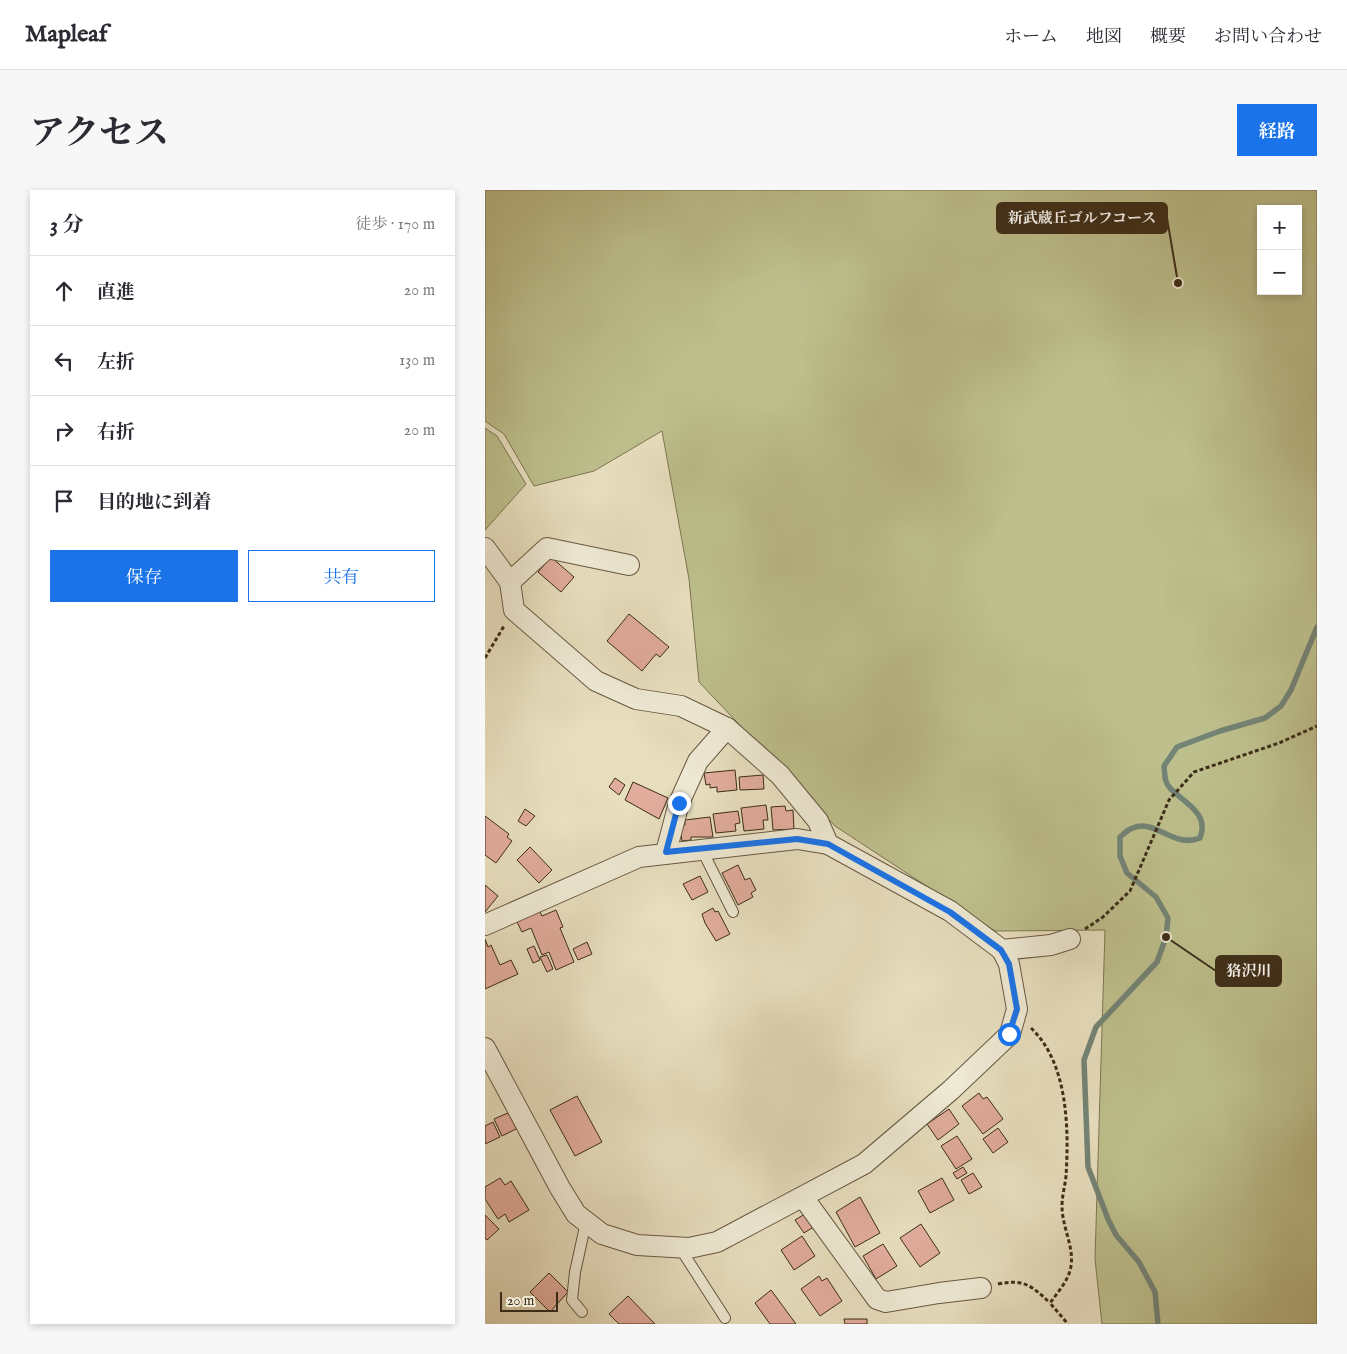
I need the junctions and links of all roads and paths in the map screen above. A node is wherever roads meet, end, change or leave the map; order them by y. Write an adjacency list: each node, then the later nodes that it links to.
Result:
1 (485, 548): 3 (street)
2 (629, 566): 3 (street)
3 (510, 582): 4 (street)
4 (514, 610): 5 (path); 7 (street)
5 (485, 658)
6 (1317, 726): 13 (path)
7 (727, 728): 8 (street); 10 (street)
8 (828, 844): 9 (street); 14 (street)
9 (701, 848): 10 (street); 11 (lane)
10 (666, 852): 12 (street)
11 (733, 912)
12 (485, 925)
13 (1070, 939): 14 (street)
14 (1001, 950): 15 (street)
15 (1014, 1016): 17 (street); 21 (path)
16 (485, 1048): 18 (street)
17 (803, 1197): 19 (street); 20 (street)
18 (586, 1222): 19 (street); 22 (lane)
19 (680, 1248): 23 (lane)
20 (981, 1288): 21 (path)
21 (1050, 1302): 24 (path)
22 (582, 1312)
23 (725, 1318)
24 (1069, 1324)

